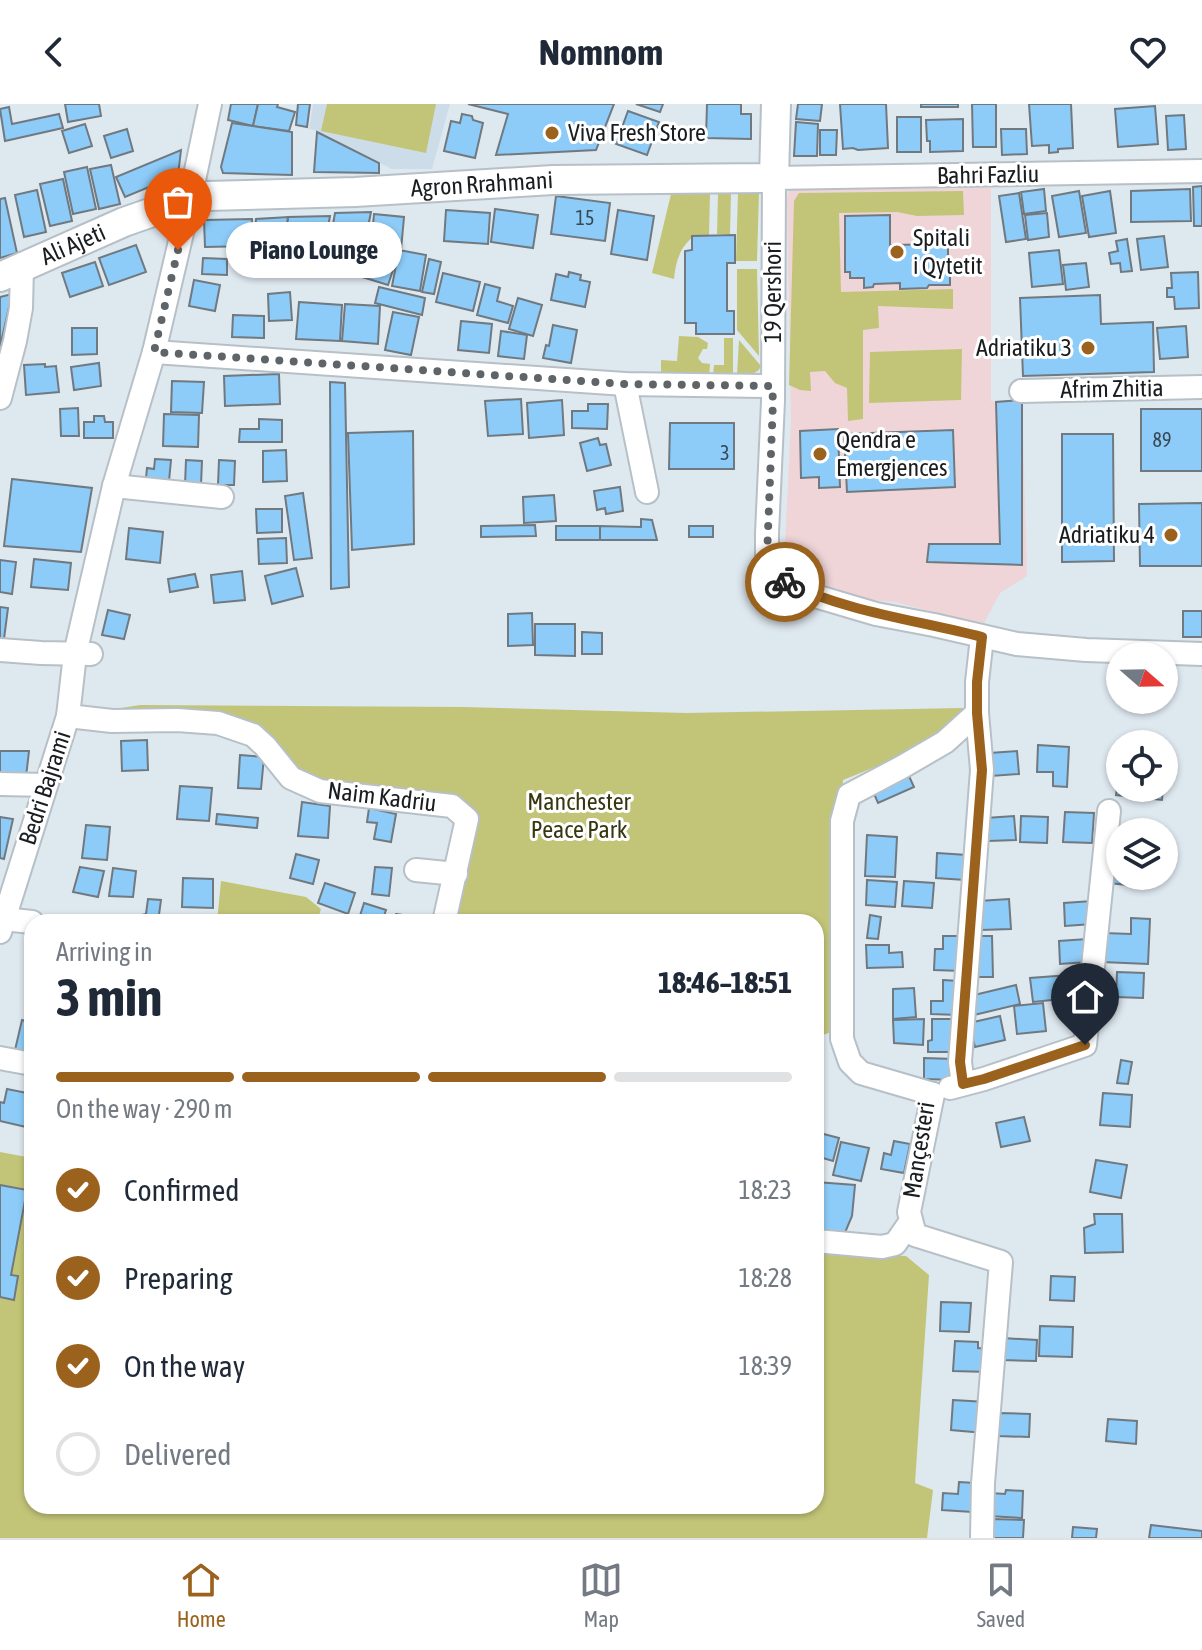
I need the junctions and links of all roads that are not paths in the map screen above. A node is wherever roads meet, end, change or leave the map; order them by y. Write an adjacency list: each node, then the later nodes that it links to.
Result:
1 (210, 104): 5 (street, Bedri Bajrami)
2 (776, 104): 4 (main road, 19 Qershori)
3 (1202, 171): 4 (street, Bahri Fazliu)
4 (774, 178): 5 (main road, Agron Rrahmani); 9 (street, 19 Qershori)
5 (190, 199): 6 (main road, Ali Ajeti); 7 (street, Bedri Bajrami)
6 (11, 272): 12 (street)
7 (154, 352): 8 (street); 13 (street, Bedri Bajrami)
8 (625, 384): 9 (street); 14 (street)
9 (772, 386): 16 (street, 19 Qershori)
10 (1202, 387): 11 (street, Afrim Zhitia)
11 (1021, 391)
12 (0, 398)
13 (114, 486): 15 (street); 18 (street, Bedri Bajrami)
14 (647, 492)
15 (222, 497)
16 (982, 637): 19 (street); 20 (street)
17 (0, 650): 18 (street)
18 (83, 654): 21 (street, Bedri Bajrami)
19 (1202, 654)
20 (977, 713): 32 (street); 33 (street, Mançesteri)
21 (68, 716): 23 (street, Bedri Bajrami); 26 (street, Naim Kadriu)
22 (0, 784): 23 (street)
23 (46, 785): 29 (street, Bedri Bajrami)
24 (1109, 811): 32 (street)
25 (416, 870): 26 (street)
26 (456, 874): 27 (street, Naim Kadriu)
27 (446, 914)
28 (24, 923): 29 (street, Bedri Bajrami)
29 (2, 926)
30 (0, 1058): 31 (street)
31 (24, 1062)
32 (963, 1084): 33 (street)
33 (933, 1094): 34 (street, Mançesteri)
34 (911, 1221): 35 (street); 36 (street, Mançesteri)
35 (824, 1242)
36 (982, 1538)

